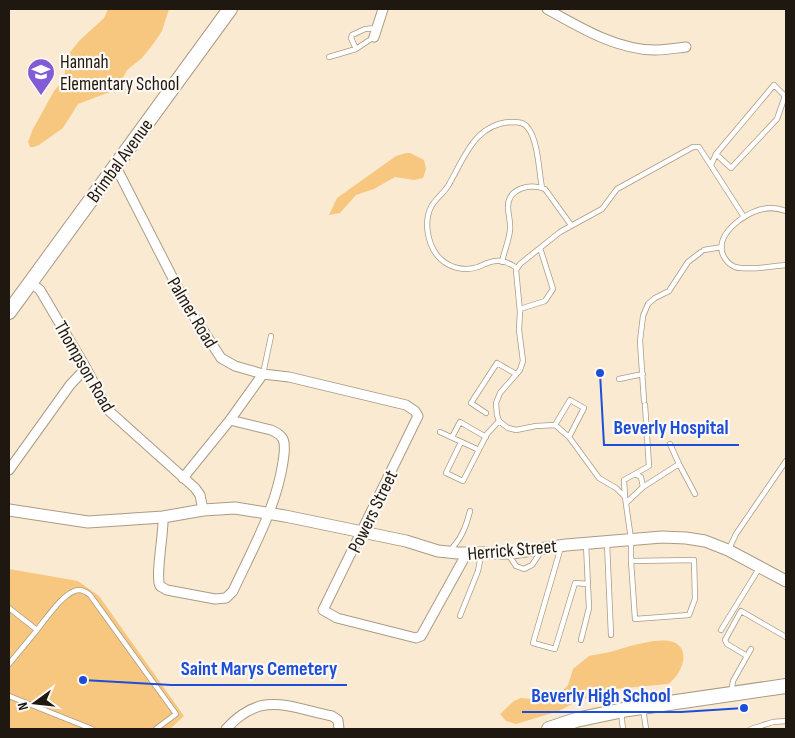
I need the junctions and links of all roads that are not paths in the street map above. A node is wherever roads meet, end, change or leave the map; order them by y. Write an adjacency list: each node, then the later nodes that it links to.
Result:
1 (230, 9): 10 (main road, Brimbal Avenue)
2 (383, 9): 4 (street)
3 (547, 9): 6 (street)
4 (377, 28): 5 (street); 7 (lane)
5 (374, 37): 7 (lane)
6 (686, 47)
7 (356, 49): 8 (lane)
8 (329, 57)
9 (716, 154): 9 (lane); 11 (lane)
10 (115, 165): 21 (main road, Brimbal Avenue); 26 (street, Palmer Road)
11 (711, 165): 14 (lane); 15 (lane)
12 (542, 188): 15 (lane); 18 (lane); 18 (lane)
13 (786, 211): 14 (lane)
14 (744, 217): 16 (lane)
15 (572, 225): 17 (lane)
16 (722, 247): 19 (lane); 28 (lane)
17 (540, 248): 20 (lane); 23 (lane)
18 (502, 262): 20 (lane)
19 (786, 265)
20 (517, 268): 23 (lane)
21 (30, 282): 22 (main road, Brimbal Avenue); 25 (street, Thompson Road)
22 (11, 305)
23 (520, 309): 27 (lane)
24 (271, 336): 26 (lane)
25 (86, 368): 44 (street); 46 (street, Thompson Road)
26 (263, 374): 30 (street, Palmer Road); 32 (street)
27 (516, 374): 31 (lane); 33 (lane)
28 (643, 374): 29 (lane); 45 (lane)
29 (619, 379)
30 (415, 410): 55 (street, Powers Street)
31 (486, 414)
32 (230, 420): 46 (street); 53 (street)
33 (500, 421): 34 (lane); 37 (lane)
34 (555, 425): 38 (lane); 38 (lane)
35 (440, 432): 36 (lane)
36 (452, 437): 37 (lane); 39 (lane)
37 (486, 437): 41 (lane)
38 (569, 437): 49 (lane)
39 (461, 442): 41 (lane); 41 (lane)
40 (670, 444): 43 (lane)
41 (479, 450)
42 (786, 461): 61 (lane)
43 (679, 464): 47 (lane); 48 (lane)
44 (9, 470)
45 (635, 474): 47 (lane); 49 (lane)
46 (183, 478): 51 (street, Thompson Road)
47 (643, 487): 49 (lane)
48 (695, 494)
49 (625, 500): 56 (lane)
50 (9, 510): 54 (street, Herrick Street)
51 (203, 510): 53 (street, Herrick Street); 54 (street, Herrick Street)
52 (470, 511): 62 (lane)
53 (269, 514): 54 (street); 55 (street, Herrick Street)
54 (163, 517)
55 (361, 532): 62 (street, Herrick Street); 64 (street, Powers Street)
56 (631, 540): 57 (street, Herrick Street); 61 (street, Herrick Street); 66 (lane)
57 (607, 542): 58 (street, Herrick Street); 74 (lane)
58 (586, 543): 59 (street, Herrick Street); 69 (lane)
59 (561, 545): 60 (street, Herrick Street); 69 (lane)
60 (543, 548): 63 (street, Herrick Street); 63 (lane)
61 (728, 550): 67 (street, Herrick Street)
62 (448, 552): 64 (street, Herrick Street)
63 (507, 553): 65 (street, Herrick Street)
64 (467, 554): 65 (street, Herrick Street)
65 (481, 554): 71 (lane)
66 (631, 560): 66 (lane)
67 (760, 566): 68 (street, Herrick Street); 73 (lane)
68 (784, 577)
69 (588, 584): 76 (lane)
70 (9, 608): 72 (lane)
71 (460, 616)
72 (37, 630): 79 (lane); 88 (lane)
73 (721, 630)
74 (611, 635)
75 (786, 637): 78 (lane)
76 (581, 640)
77 (751, 649): 78 (lane)
78 (747, 656): 81 (lane)
79 (9, 664)
80 (786, 686): 81 (main road)
81 (731, 694): 83 (main road)
82 (9, 696): 87 (lane)
83 (643, 707): 84 (main road); 93 (lane)
84 (621, 711): 91 (main road); 92 (lane)
85 (786, 722): 86 (lane)
86 (771, 723): 94 (lane); 95 (lane)
87 (92, 729)
88 (156, 729)
89 (226, 729): 90 (street)
90 (339, 729)
91 (549, 729)
92 (623, 729)
93 (646, 729)
94 (751, 729)
95 (770, 729)

